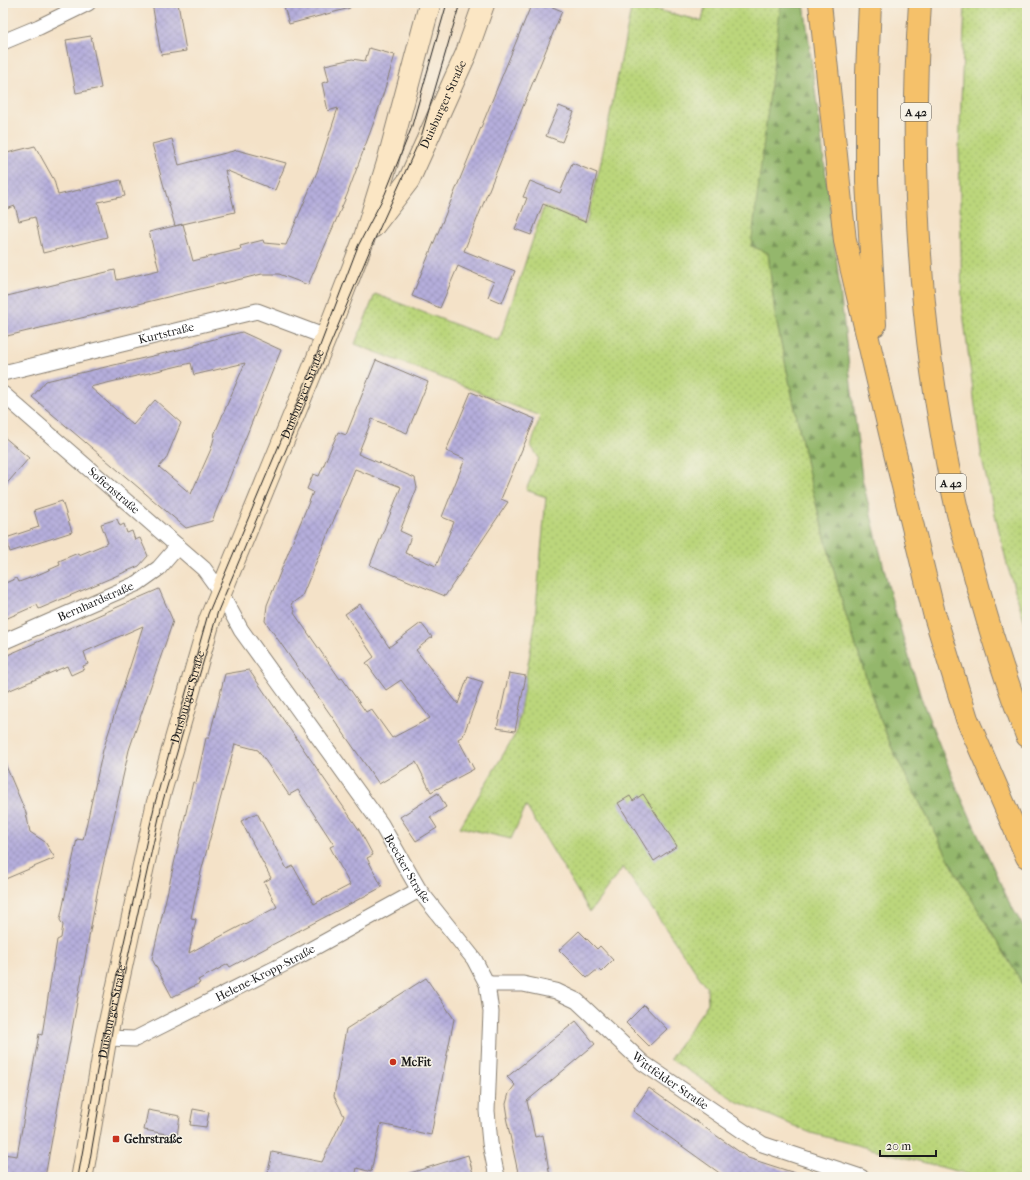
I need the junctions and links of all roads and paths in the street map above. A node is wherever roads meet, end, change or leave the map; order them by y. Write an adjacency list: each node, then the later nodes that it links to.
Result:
1 (88, 3): 7 (street)
2 (430, 3): 8 (main road, Duisburger Straße)
3 (484, 3): 8 (main road, Duisburger Straße)
4 (820, 3): 12 (highway)
5 (870, 3): 12 (highway)
6 (920, 3): 16 (highway, A 42)
7 (3, 42)
8 (364, 239): 9 (main road, Duisburger Straße)
9 (326, 338): 10 (street, Kurtstraße); 14 (main road, Duisburger Straße)
10 (3, 373)
11 (3, 394): 13 (street, Sofienstraße)
12 (891, 437): 17 (highway)
13 (178, 546): 14 (street, Sofienstraße); 15 (street, Bernhardstraße)
14 (220, 591): 18 (street, Beecker Straße); 20 (main road, Duisburger Straße)
15 (3, 642)
16 (1027, 736)
17 (1027, 857)
18 (419, 890): 19 (street, Beecker Straße); 20 (street, Helene-Kropp-Straße)
19 (487, 984): 22 (street, Beecker Straße); 23 (street, Wittfelder Straße)
20 (106, 1038): 21 (main road, Duisburger Straße)
21 (82, 1177)
22 (497, 1177)
23 (861, 1177)

